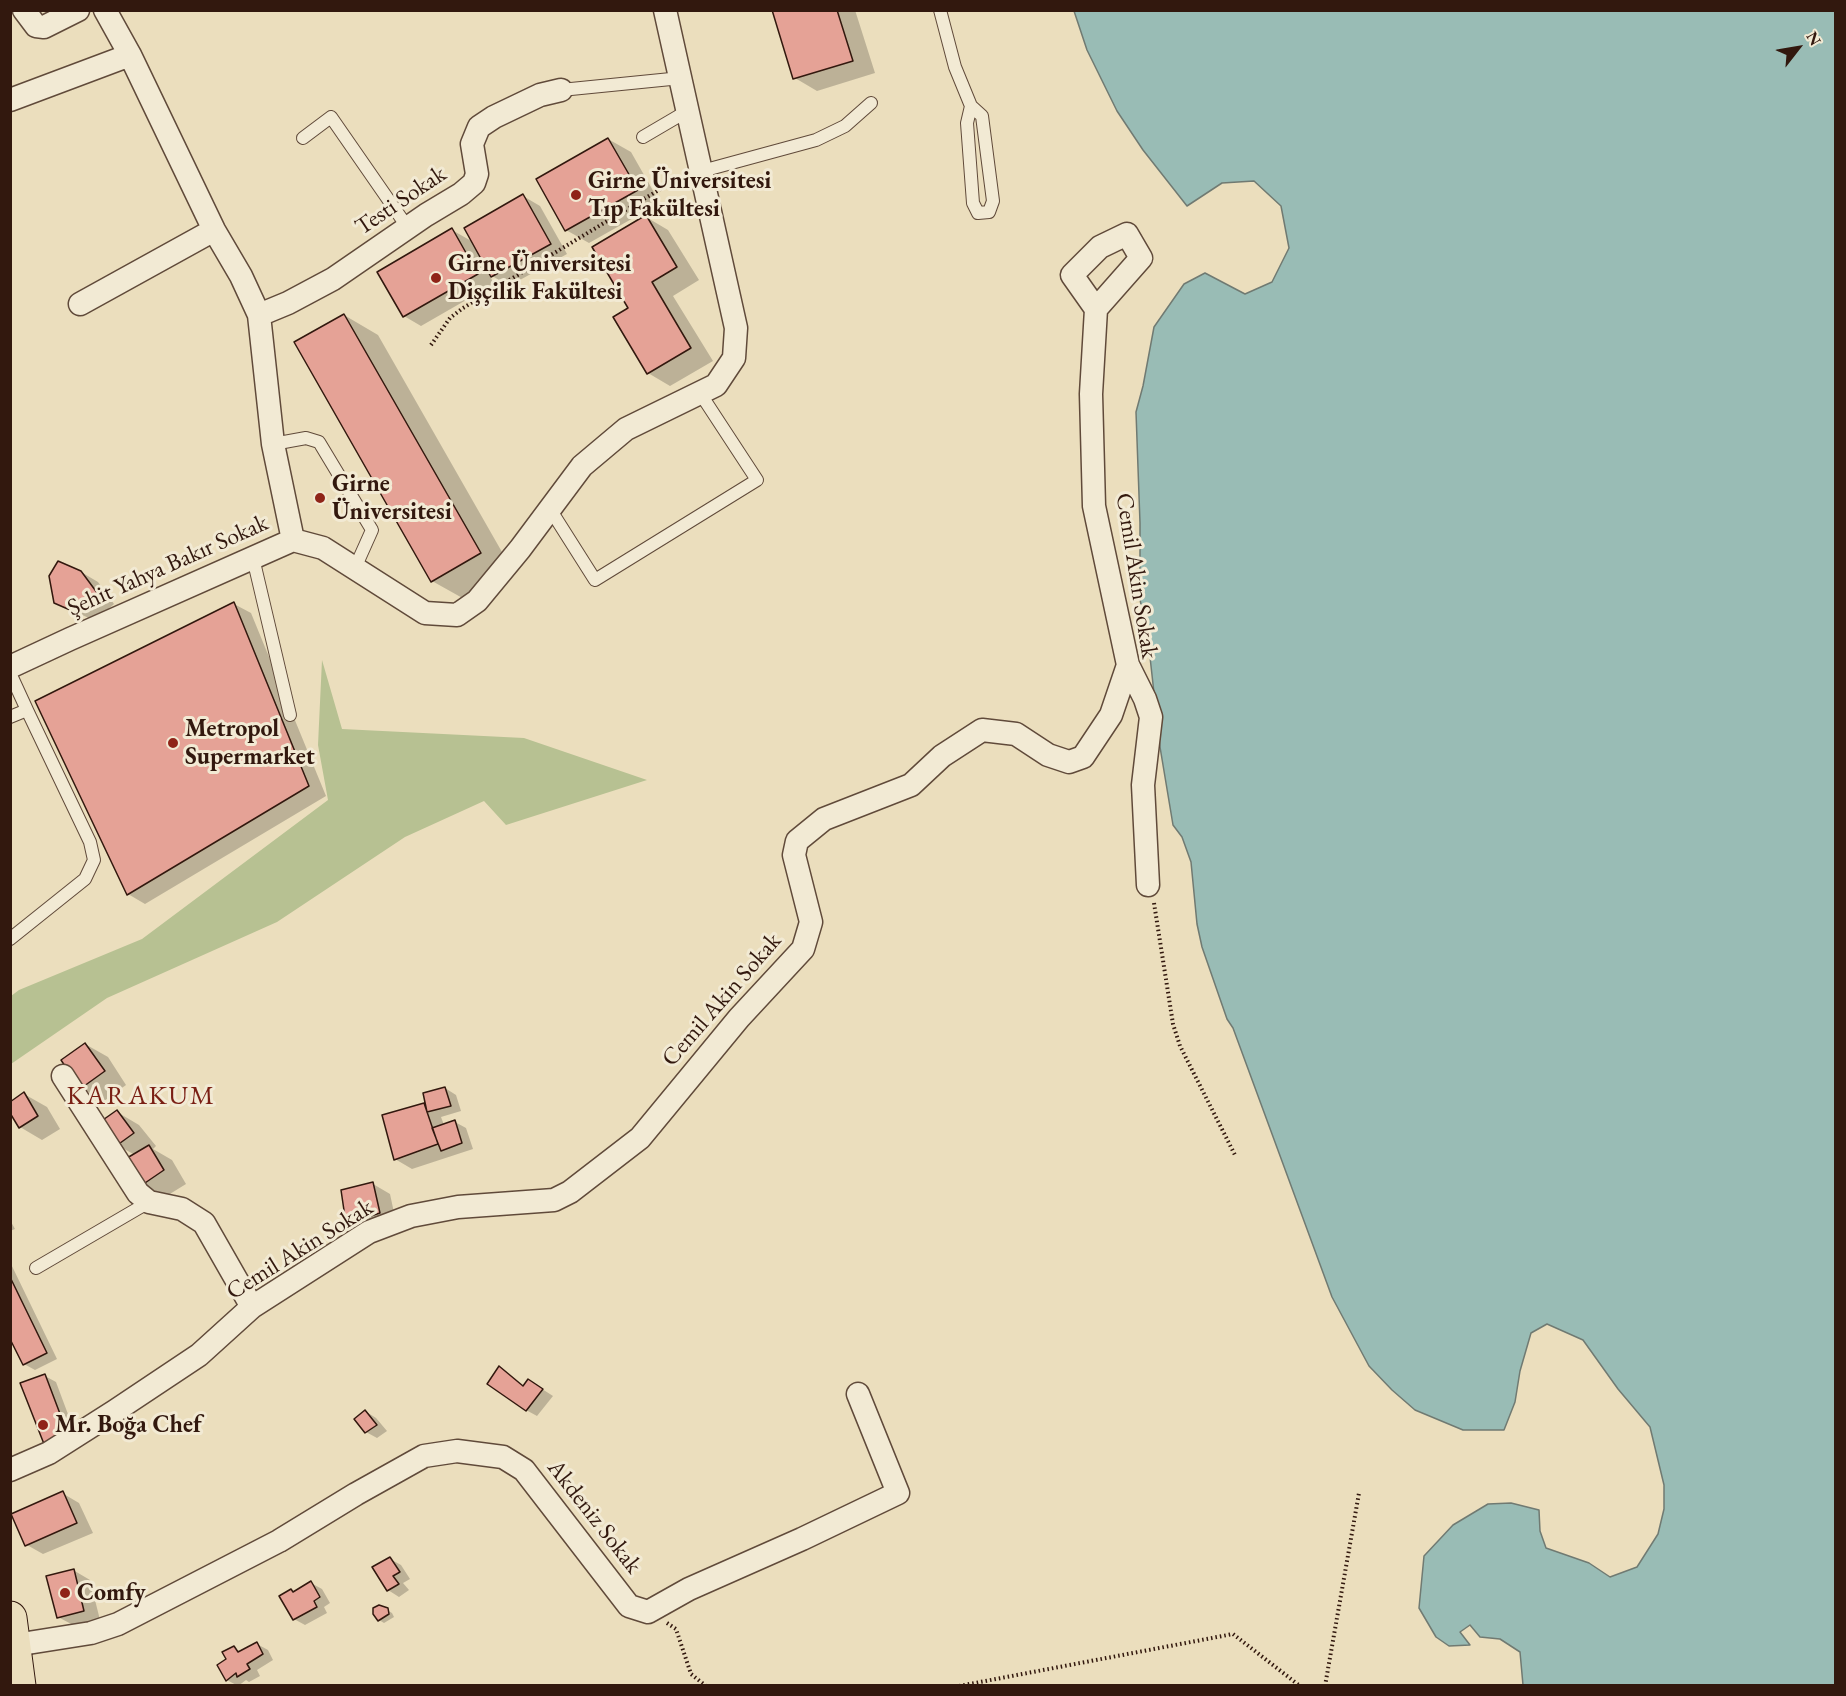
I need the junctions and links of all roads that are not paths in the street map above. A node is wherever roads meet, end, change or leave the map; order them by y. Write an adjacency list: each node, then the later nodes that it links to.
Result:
1 (24, 10): 2 (street)
2 (78, 10)
3 (105, 10): 6 (street)
4 (665, 10): 7 (street, Şehit Yahya Bakır Sokak)
5 (940, 10): 11 (lane)
6 (130, 55): 9 (street); 17 (street)
7 (681, 78): 8 (lane); 12 (street, Şehit Yahya Bakır Sokak)
8 (561, 90): 16 (street, Testi Sokak)
9 (10, 100)
10 (872, 103): 15 (lane)
11 (971, 106): 11 (lane)
12 (688, 110): 13 (lane); 15 (street, Şehit Yahya Bakır Sokak)
13 (643, 137)
14 (303, 138): 16 (lane)
15 (701, 168): 21 (street, Şehit Yahya Bakır Sokak)
16 (408, 228): 20 (street, Testi Sokak)
17 (214, 230): 18 (street); 20 (street)
18 (80, 304)
19 (1096, 309): 27 (street, Cemil Akin Sokak)
20 (259, 315): 22 (street)
21 (700, 393): 23 (street, Şehit Yahya Bakır Sokak); 23 (lane)
22 (273, 444): 24 (street); 26 (lane)
23 (550, 509): 26 (street, Şehit Yahya Bakır Sokak)
24 (293, 540): 25 (street, Şehit Yahya Bakır Sokak); 26 (street, Şehit Yahya Bakır Sokak)
25 (253, 558): 28 (street, Şehit Yahya Bakır Sokak); 31 (lane)
26 (355, 568)
27 (1128, 665): 33 (street); 38 (street, Cemil Akin Sokak)
28 (10, 667)
29 (10, 673): 30 (lane)
30 (27, 710): 32 (lane); 34 (lane)
31 (290, 715)
32 (10, 717)
33 (1148, 885)
34 (10, 939)
35 (63, 1076): 36 (street)
36 (149, 1202): 37 (lane); 38 (street)
37 (36, 1268)
38 (252, 1307): 40 (street, Cemil Akin Sokak)
39 (858, 1394): 41 (street, Akdeniz Sokak)
40 (10, 1470)
41 (13, 1632): 42 (main road)
42 (19, 1686)

